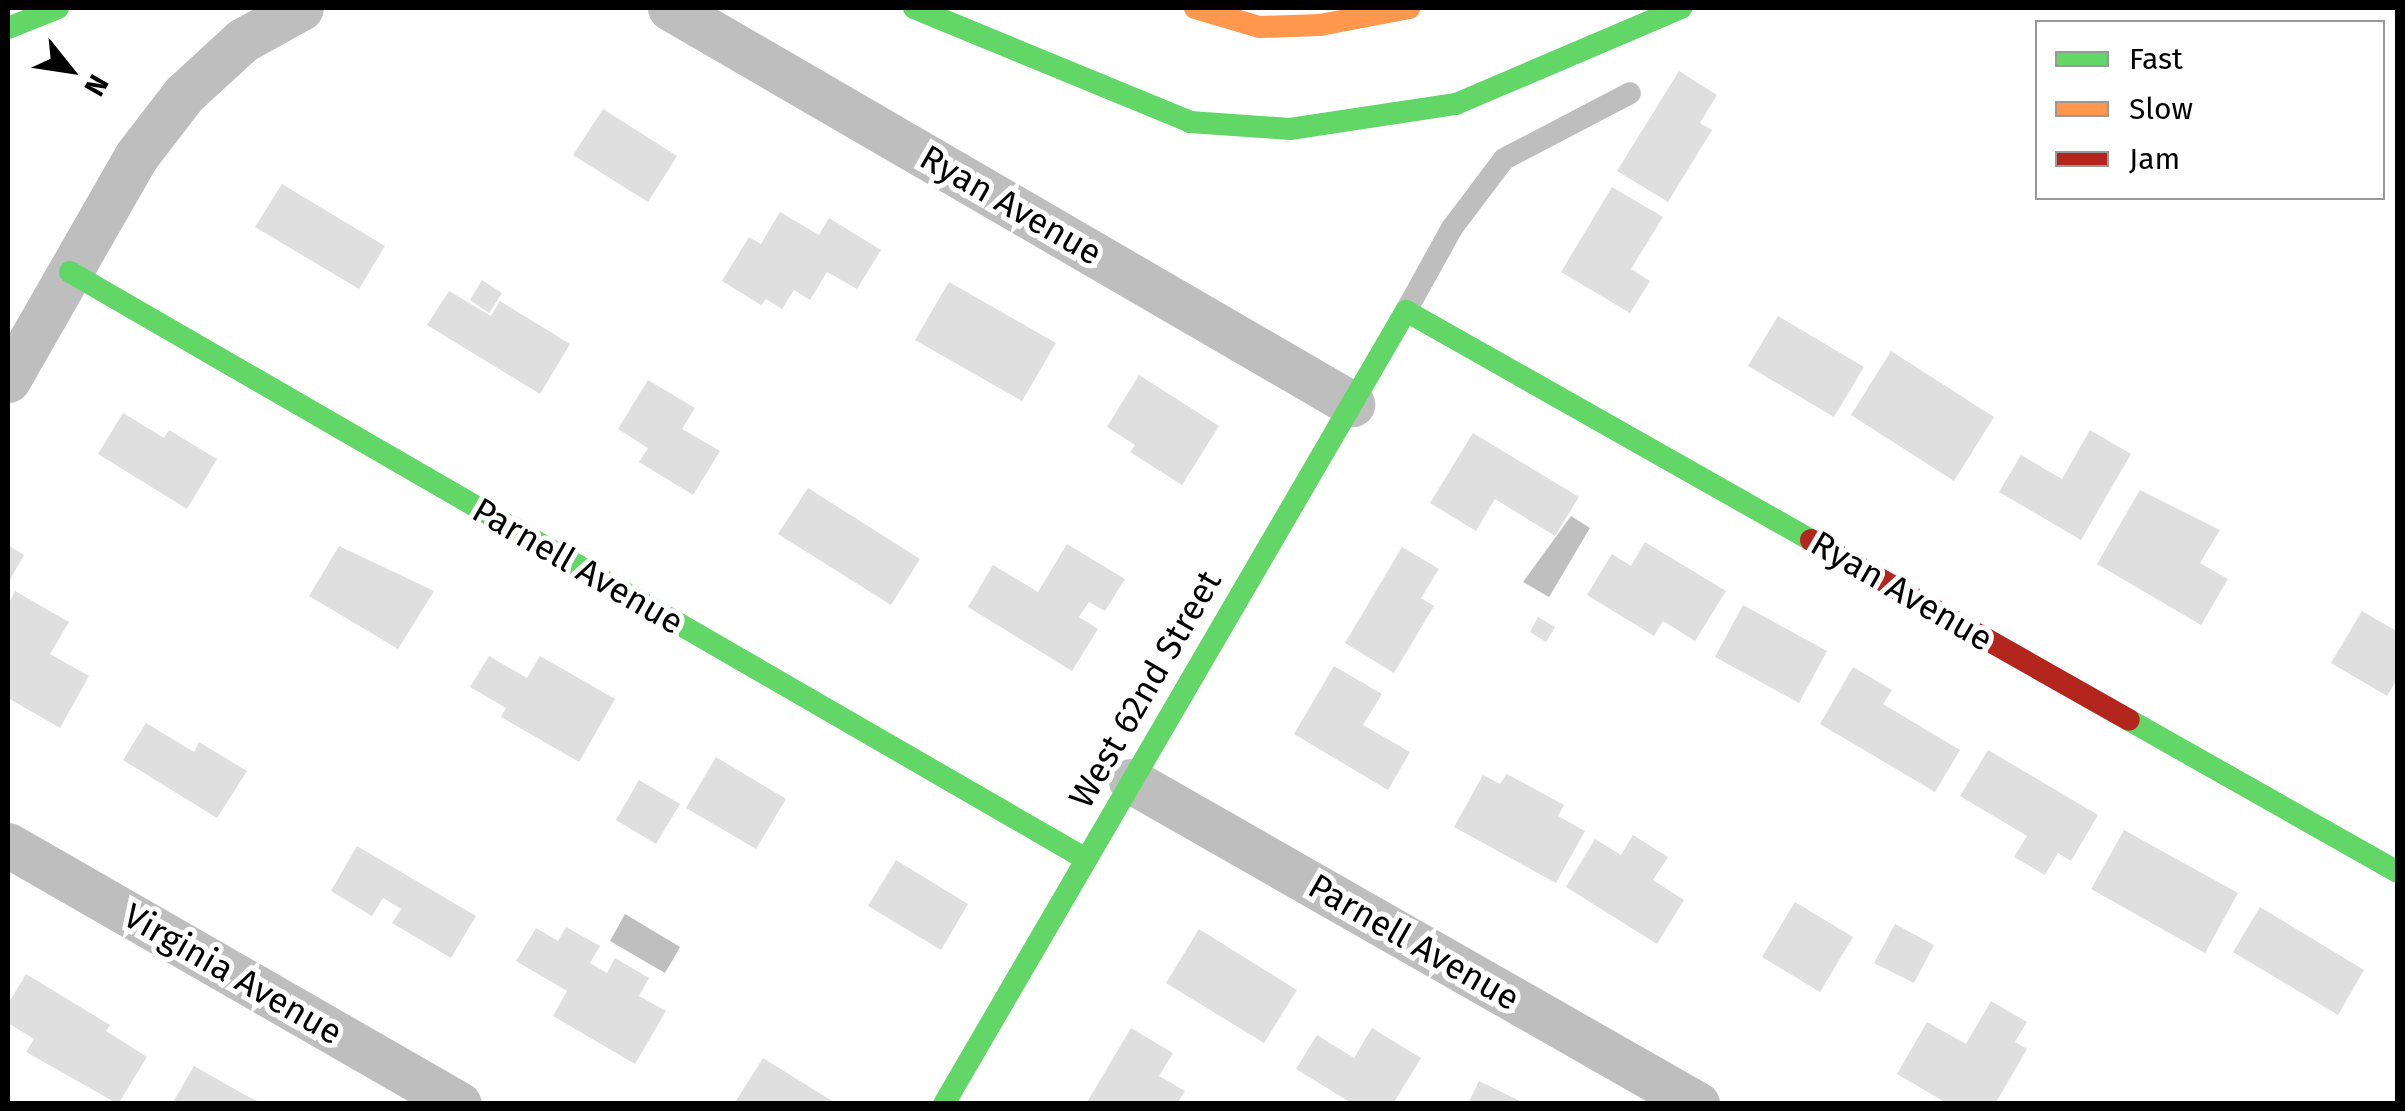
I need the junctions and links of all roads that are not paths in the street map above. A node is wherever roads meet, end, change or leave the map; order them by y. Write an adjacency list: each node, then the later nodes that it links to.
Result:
1 (58, 8): 8 (main road)
2 (301, 8): 10 (street)
3 (670, 8): 13 (street, Ryan Avenue)
4 (914, 8): 7 (main road)
5 (1195, 8): 6 (main road)
6 (1409, 8)
7 (1681, 8)
8 (8, 28)
9 (1630, 93): 11 (lane)
10 (70, 272): 12 (street); 16 (main road, Parnell Avenue)
11 (1406, 310): 13 (main road, West 62nd Street); 17 (main road, Ryan Avenue)
12 (8, 380)
13 (1352, 404): 14 (main road, West 62nd Street)
14 (1131, 781): 16 (main road, West 62nd Street); 20 (street, Parnell Avenue)
15 (8, 844): 18 (street, Virginia Avenue)
16 (1086, 859): 19 (main road, West 62nd Street)
17 (2398, 872)
18 (459, 1104)
19 (944, 1104)
20 (1698, 1104)

